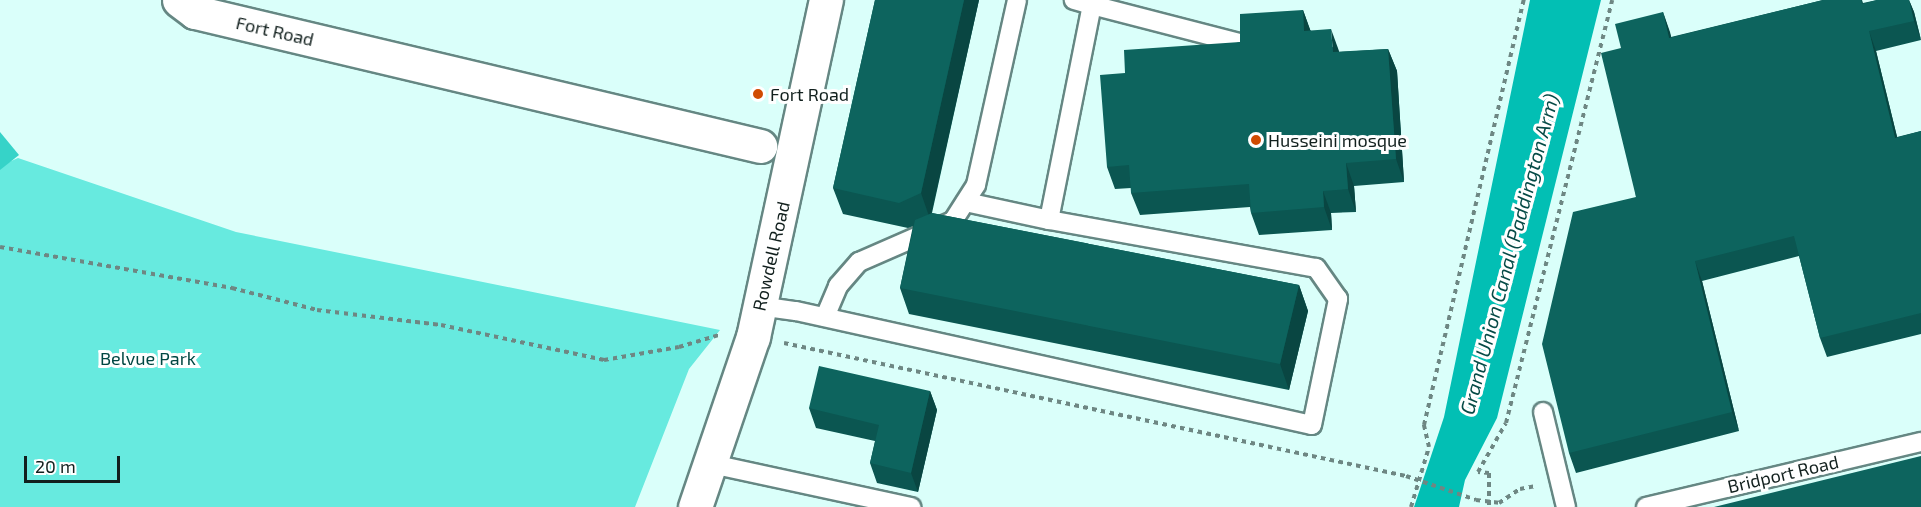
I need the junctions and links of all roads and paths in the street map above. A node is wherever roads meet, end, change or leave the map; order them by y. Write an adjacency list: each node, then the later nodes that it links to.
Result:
1 (179, 0): 9 (street, Fort Road)
2 (826, 0): 13 (street, Rowdell Road)
3 (1017, 0): 10 (lane)
4 (1074, 0): 7 (lane)
5 (1524, 0): 24 (path)
6 (1612, 0): 21 (path)
7 (1092, 5): 8 (lane); 11 (lane)
8 (1239, 43)
9 (760, 146)
10 (966, 202): 11 (lane); 14 (lane)
11 (1048, 220): 14 (lane)
12 (0, 247): 15 (path)
13 (759, 306): 14 (lane); 19 (street, Rowdell Road)
14 (825, 317)
15 (730, 331)
16 (774, 341): 21 (path, bridge)
17 (1544, 412): 25 (lane)
18 (1921, 442): 26 (lane, Bridport Road)
19 (712, 464): 22 (street, Rowdell Road); 23 (lane)
20 (1540, 485): 21 (path)
21 (1489, 505)
22 (695, 507)
23 (911, 507)
24 (1412, 507)
25 (1566, 507)
26 (1646, 507)

